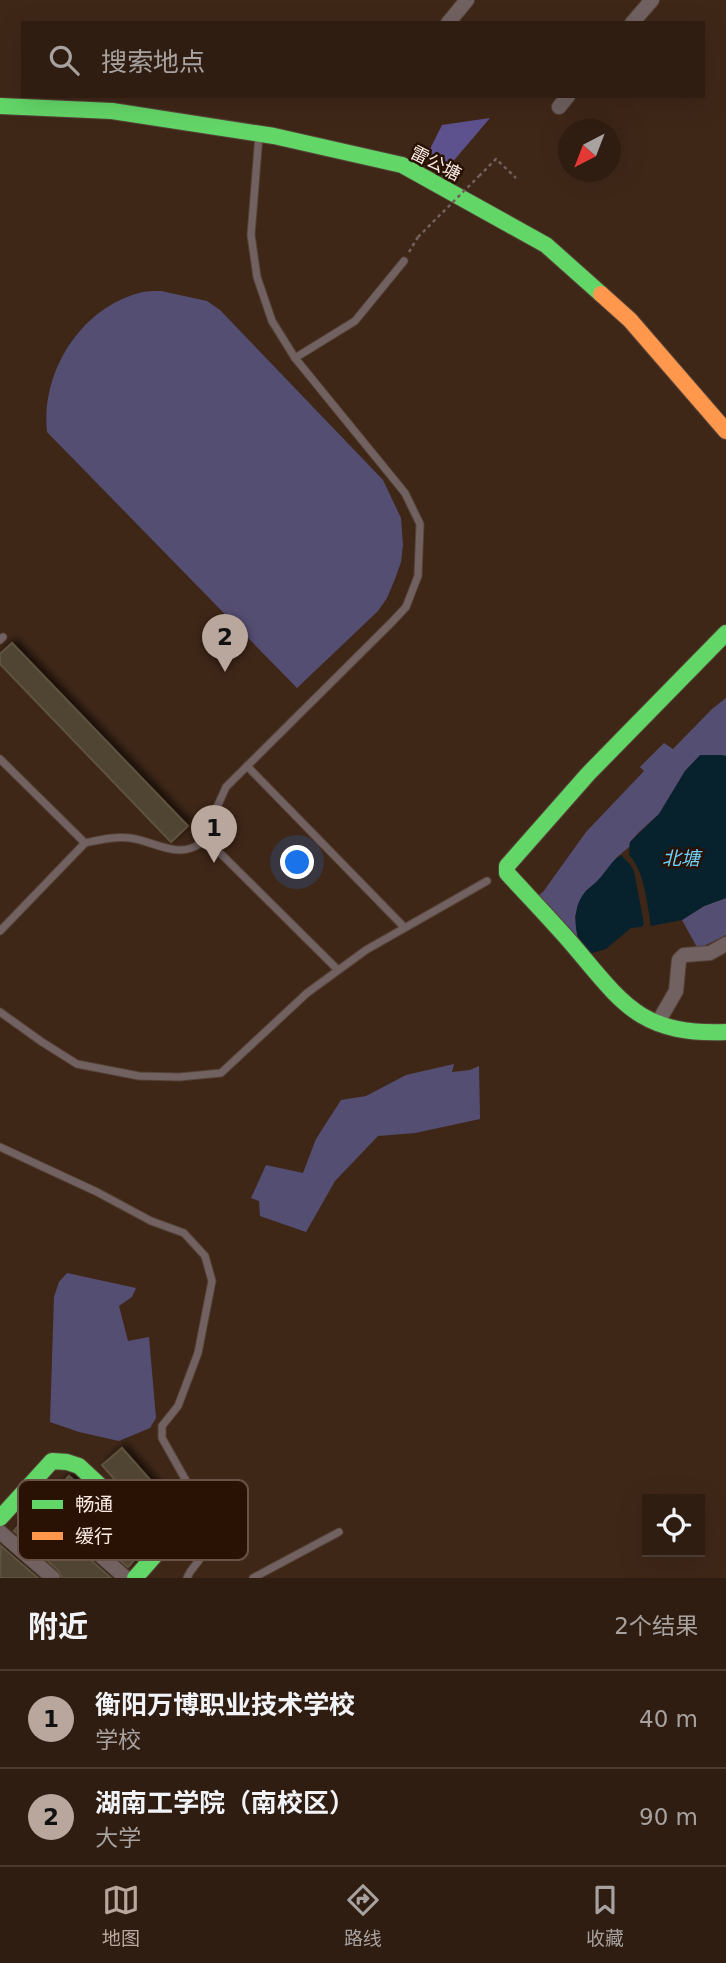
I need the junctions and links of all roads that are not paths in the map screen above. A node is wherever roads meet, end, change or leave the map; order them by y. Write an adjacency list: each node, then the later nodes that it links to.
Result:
1 (467, 0): 3 (street)
2 (652, 0): 4 (street)
3 (450, 21)
4 (634, 21)
5 (0, 106): 6 (street, 雷公塘)
6 (259, 133): 8 (lane); 9 (street, 雷公塘)
7 (404, 261): 8 (lane)
8 (295, 358): 12 (lane)
9 (726, 431)
10 (726, 632): 21 (street)
11 (0, 759): 14 (lane)
12 (247, 766): 13 (lane); 16 (lane)
13 (204, 837): 14 (lane); 19 (lane)
14 (85, 843): 17 (lane)
15 (487, 881): 16 (lane)
16 (404, 927): 19 (lane)
17 (0, 931)
18 (726, 944): 21 (street)
19 (338, 970): 20 (lane)
20 (0, 1012)
21 (657, 1024): 22 (street)
22 (726, 1032)
23 (0, 1147): 26 (lane)
24 (35, 1480): 25 (street)
25 (94, 1480)
26 (186, 1480)
27 (18, 1499): 28 (street)
28 (0, 1518)
29 (0, 1532): 31 (street)
30 (339, 1532): 40 (lane)
31 (18, 1548)
32 (32, 1560): 36 (street)
33 (106, 1560): 37 (street)
34 (151, 1560): 38 (street)
35 (199, 1560): 39 (lane)
36 (53, 1578)
37 (126, 1578)
38 (135, 1578)
39 (187, 1578)
40 (253, 1578)

